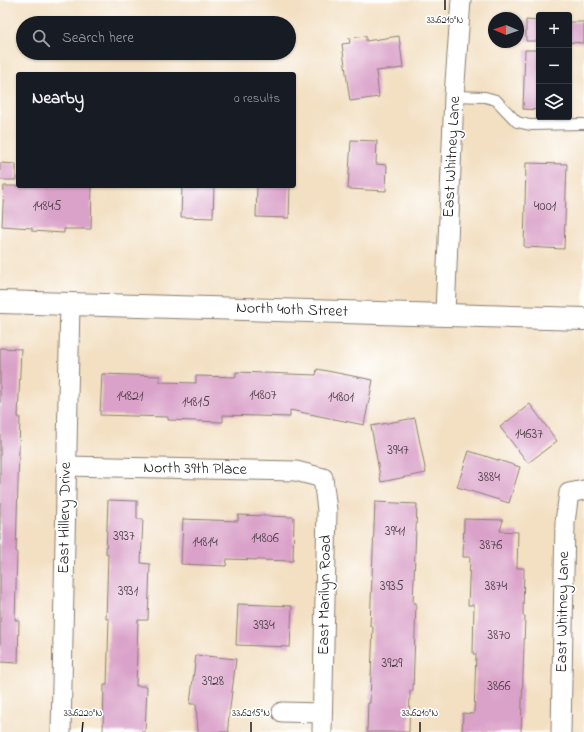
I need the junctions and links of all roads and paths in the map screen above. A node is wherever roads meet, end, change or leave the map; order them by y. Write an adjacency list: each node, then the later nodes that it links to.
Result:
1 (461, 0): 2 (street, East Whitney Lane)
2 (454, 96): 3 (lane); 6 (street, East Whitney Lane)
3 (584, 124)
4 (0, 302): 5 (main road, North 40th Street)
5 (70, 304): 6 (main road, North 40th Street); 8 (street, East Hillery Drive)
6 (445, 314): 7 (main road, North 40th Street)
7 (584, 318)
8 (66, 466): 9 (street, North 39th Place); 13 (street, East Hillery Drive)
9 (322, 478): 12 (street, East Marilyn Road)
10 (576, 491): 15 (street, East Whitney Lane)
11 (282, 712): 12 (street)
12 (322, 713): 14 (street, East Marilyn Road)
13 (61, 732)
14 (322, 732)
15 (561, 732)

